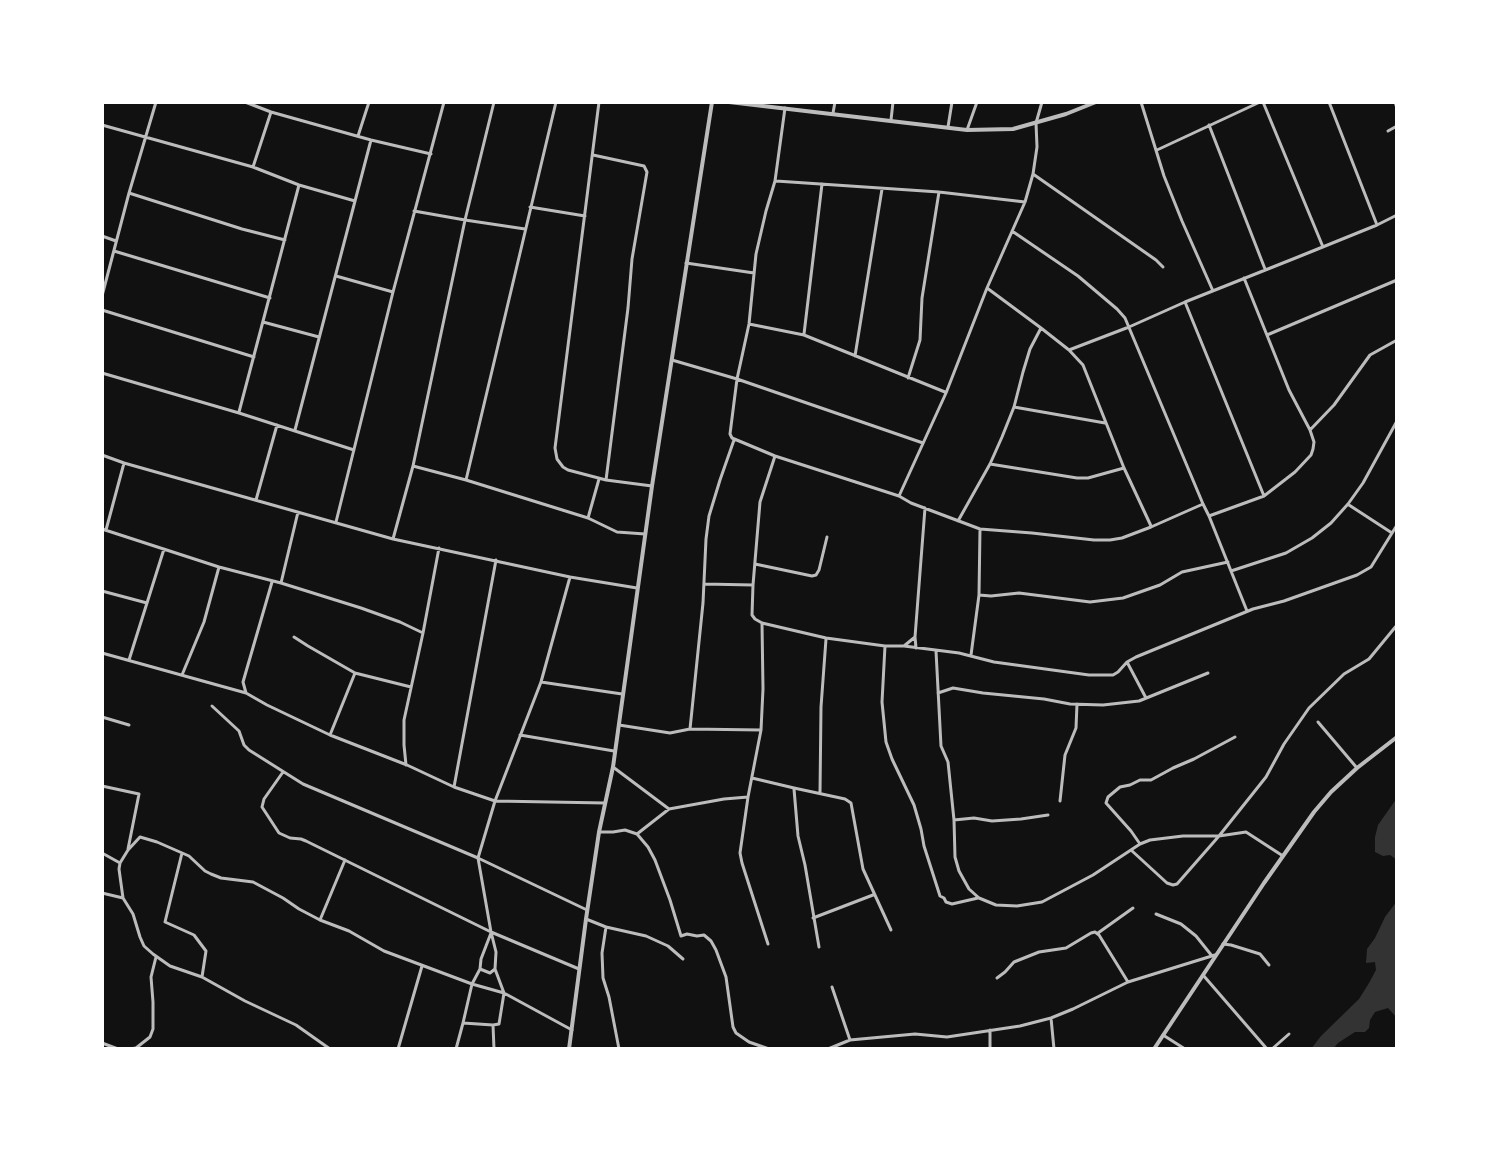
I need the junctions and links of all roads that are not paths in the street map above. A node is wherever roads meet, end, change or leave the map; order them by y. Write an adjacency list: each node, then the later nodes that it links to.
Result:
1 (156, 102): 34 (street)
2 (245, 102): 23 (street)
3 (369, 102): 33 (street)
4 (444, 102): 37 (street)
5 (494, 102): 53 (street)
6 (556, 102): 49 (street)
7 (599, 102): 38 (street)
8 (712, 102): 62 (street)
9 (729, 102): 20 (street)
10 (835, 102): 24 (street)
11 (893, 102): 25 (street)
12 (952, 102): 30 (street)
13 (977, 102): 31 (street)
14 (1042, 102): 26 (street)
15 (1096, 102): 26 (street)
16 (1141, 102): 36 (street)
17 (1261, 102): 28 (street); 60 (street)
18 (1329, 102): 54 (street)
19 (1395, 102): 21 (street)
20 (778, 105): 22 (street)
21 (1397, 107)
22 (785, 108): 24 (street); 41 (street)
23 (270, 112): 33 (street); 39 (street)
24 (833, 113): 25 (street)
25 (891, 120): 30 (street)
26 (1036, 123): 31 (street); 40 (street)
27 (102, 125): 34 (street)
28 (1209, 125): 36 (street); 64 (street)
29 (1397, 126): 32 (street)
30 (948, 127): 31 (street)
31 (967, 129)
32 (1388, 131)
33 (358, 136): 35 (street)
34 (145, 138): 39 (street); 46 (street)
35 (371, 140): 37 (street); 47 (street)
36 (1156, 150): 70 (street)
37 (431, 154): 50 (street)
38 (593, 155): 52 (street); 110 (street)
39 (253, 167): 43 (street)
40 (1033, 174): 48 (street); 63 (street)
41 (775, 181): 42 (street); 65 (street)
42 (822, 184): 44 (street); 80 (street)
43 (299, 185): 47 (street); 58 (street)
44 (882, 189): 45 (street); 85 (street)
45 (939, 192): 48 (street); 89 (street)
46 (129, 193): 58 (street); 59 (street)
47 (355, 201): 66 (street)
48 (1025, 202): 56 (street)
49 (530, 207): 52 (street); 55 (street)
50 (414, 211): 53 (street); 71 (street)
51 (1397, 215): 54 (street)
52 (585, 216): 108 (street)
53 (465, 220): 55 (street); 106 (street)
54 (1377, 225): 60 (street)
55 (525, 230): 109 (street)
56 (1012, 231): 69 (street); 78 (street)
57 (102, 237): 59 (street)
58 (285, 240): 73 (street)
59 (116, 241): 61 (street)
60 (1323, 247): 64 (street)
61 (114, 251): 72 (street); 73 (street)
62 (686, 263): 65 (street); 87 (street)
63 (1163, 267)
64 (1265, 270): 67 (street)
65 (754, 273): 77 (street)
66 (336, 276): 71 (street); 82 (street)
67 (1244, 278): 70 (street); 81 (street)
68 (1397, 280): 81 (street)
69 (987, 288): 79 (street); 91 (street)
70 (1213, 291): 74 (street)
71 (393, 292): 101 (street)
72 (102, 296)
73 (270, 298): 76 (street)
74 (1185, 302): 78 (street); 113 (street)
75 (102, 310): 86 (street)
76 (264, 322): 82 (street); 86 (street)
77 (749, 324): 80 (street); 90 (street)
78 (1129, 327): 84 (street); 115 (street)
79 (1041, 328): 84 (street); 92 (street)
80 (804, 335): 85 (street)
81 (1267, 335): 98 (street)
82 (319, 337): 97 (street)
83 (1397, 340): 98 (street)
84 (1069, 350): 95 (street)
85 (855, 356): 89 (street)
86 (254, 357): 93 (street)
87 (672, 360): 90 (street); 111 (street)
88 (102, 373): 93 (street)
89 (908, 378): 91 (street)
90 (737, 379): 99 (street); 100 (street)
91 (946, 393): 100 (street)
92 (1014, 407): 95 (street); 105 (street)
93 (239, 413): 96 (street)
94 (1397, 421): 116 (street)
95 (1105, 423): 107 (street)
96 (277, 425): 97 (street); 114 (street)
97 (295, 430): 101 (street)
98 (1310, 430): 113 (street)
99 (734, 440): 103 (street); 141 (street)
100 (923, 443): 112 (street)
101 (354, 450): 121 (street)
102 (102, 455): 104 (street)
103 (775, 456): 112 (street); 135 (street)
104 (124, 463): 114 (street); 126 (street)
105 (990, 464): 107 (street); 122 (street)
106 (413, 466): 109 (street); 130 (street)
107 (1124, 468): 124 (street)
108 (598, 479): 110 (street); 120 (street)
109 (466, 480): 120 (street)
110 (606, 480): 111 (street)
111 (652, 486): 128 (street)
112 (898, 496): 117 (street)
113 (1264, 496): 119 (street)
114 (256, 500): 118 (street)
115 (1203, 504): 119 (street); 124 (street)
116 (1348, 504): 127 (street); 137 (street)
117 (925, 508): 122 (street); 152 (street)
118 (298, 512): 121 (street); 140 (street)
119 (1209, 516): 134 (street)
120 (588, 518): 128 (street)
121 (336, 522): 130 (street)
122 (958, 522): 125 (street)
123 (1397, 525): 127 (street)
124 (1151, 527): 125 (street)
125 (980, 529): 145 (street)
126 (104, 530): 132 (street)
127 (1392, 533): 147 (street)
128 (645, 534): 143 (street)
129 (827, 537): 135 (street)
130 (393, 539): 131 (street)
131 (439, 548): 133 (street); 150 (street)
132 (164, 549): 136 (street); 146 (street)
133 (496, 560): 138 (street); 190 (street)
134 (1228, 562): 137 (street); 145 (street)
135 (755, 564): 142 (street)
136 (219, 567): 139 (street); 164 (street)
137 (1232, 571): 147 (street)
138 (570, 577): 143 (street); 165 (street)
139 (272, 581): 140 (street); 167 (street)
140 (281, 583): 150 (street)
141 (704, 584): 142 (street); 177 (street)
142 (753, 585): 148 (street)
143 (637, 588): 169 (street)
144 (102, 591): 146 (street)
145 (979, 595): 159 (street)
146 (147, 603): 160 (street)
147 (1247, 612): 161 (street)
148 (762, 623): 153 (street); 178 (street)
149 (1397, 625): 202 (street)
150 (423, 633): 166 (street)
151 (294, 637): 162 (street)
152 (915, 637): 155 (street); 156 (street)
153 (826, 639): 154 (street); 192 (street)
154 (885, 646): 155 (street); 215 (street)
155 (904, 646): 156 (street)
156 (916, 648): 157 (street)
157 (936, 651): 159 (street); 168 (street)
158 (102, 653): 160 (street)
159 (971, 655): 161 (street)
160 (129, 660): 164 (street)
161 (1127, 662): 170 (street)
162 (355, 673): 166 (street); 179 (street)
163 (1208, 673): 170 (street)
164 (182, 675): 167 (street)
165 (541, 682): 169 (street); 180 (street)
166 (411, 687): 184 (street)
167 (246, 693): 179 (street)
168 (938, 693): 171 (street); 199 (street)
169 (622, 694): 176 (street)
170 (1146, 698): 171 (street)
171 (1077, 704): 195 (street)
172 (212, 706): 187 (street)
173 (102, 717): 175 (street)
174 (1318, 722): 186 (street)
175 (129, 725)
176 (619, 725): 177 (street); 183 (street)
177 (690, 729): 178 (street)
178 (760, 730): 188 (street)
179 (330, 735): 184 (street)
180 (520, 735): 183 (street); 194 (street)
181 (1235, 737): 203 (street)
182 (1397, 737): 186 (street)
183 (614, 751): 185 (street)
184 (407, 765): 190 (street)
185 (613, 767): 196 (street); 197 (street)
186 (1357, 768): 208 (street)
187 (284, 772): 209 (street); 210 (street)
188 (752, 778): 191 (street); 193 (street)
189 (102, 786): 204 (street)
190 (454, 787): 194 (street)
191 (794, 788): 192 (street); 219 (street)
192 (820, 793): 213 (street)
193 (748, 797): 197 (street); 226 (street)
194 (495, 801): 196 (street); 209 (street)
195 (1060, 801)
196 (605, 803): 200 (street)
197 (669, 809): 201 (street)
198 (1048, 815): 199 (street)
199 (954, 820): 215 (street)
200 (599, 832): 201 (street); 217 (street)
201 (637, 834): 261 (street)
202 (1219, 836): 203 (street); 205 (street); 208 (street)
203 (1140, 844): 205 (street)
204 (128, 850): 207 (street); 211 (street)
205 (1131, 850): 215 (street)
206 (102, 853): 211 (street)
207 (182, 853): 221 (street); 238 (street)
208 (1283, 856): 227 (street)
209 (478, 858): 217 (street); 224 (street)
210 (345, 860): 221 (street); 224 (street)
211 (120, 863): 214 (street)
212 (102, 893): 214 (street)
213 (874, 894): 219 (street); 223 (street)
214 (123, 898): 230 (street)
215 (979, 898)
216 (1133, 908): 225 (street)
217 (587, 910): 220 (street)
218 (1156, 914): 229 (street)
219 (813, 918): 228 (street)
220 (586, 919): 222 (street); 236 (street)
221 (320, 920): 233 (street)
222 (606, 927): 231 (street); 260 (street)
223 (891, 930)
224 (491, 932): 234 (street); 235 (street); 236 (street)
225 (1098, 933): 239 (street); 240 (street)
226 (768, 944)
227 (1223, 944): 229 (street); 232 (street)
228 (819, 947)
229 (1214, 956): 237 (street); 240 (street)
230 (156, 957): 238 (street); 254 (street)
231 (683, 959)
232 (1269, 965)
233 (422, 966): 241 (street); 256 (street)
234 (480, 969): 235 (street); 241 (street)
235 (495, 969): 243 (street)
236 (579, 969): 247 (street)
237 (1203, 975): 250 (street); 267 (street)
238 (202, 977): 255 (street)
239 (997, 978)
240 (1128, 982): 244 (street)
241 (472, 984): 243 (street); 245 (street)
242 (832, 987): 251 (street)
243 (504, 993): 246 (street); 247 (street)
244 (1051, 1018): 248 (street); 264 (street)
245 (463, 1023): 246 (street); 257 (street)
246 (493, 1025): 258 (street)
247 (572, 1030): 259 (street)
248 (990, 1030): 251 (street); 263 (street)
249 (1289, 1034): 268 (street)
250 (1163, 1035): 265 (street); 266 (street)
251 (850, 1040): 262 (street)
252 (102, 1043): 253 (street)
253 (118, 1049)
254 (129, 1049)
255 (330, 1049)
256 (398, 1049)
257 (456, 1049)
258 (494, 1049)
259 (568, 1049)
260 (619, 1049)
261 (769, 1049)
262 (828, 1049)
263 (990, 1049)
264 (1054, 1049)
265 (1154, 1049)
266 (1185, 1049)
267 (1267, 1049)
268 (1272, 1049)

